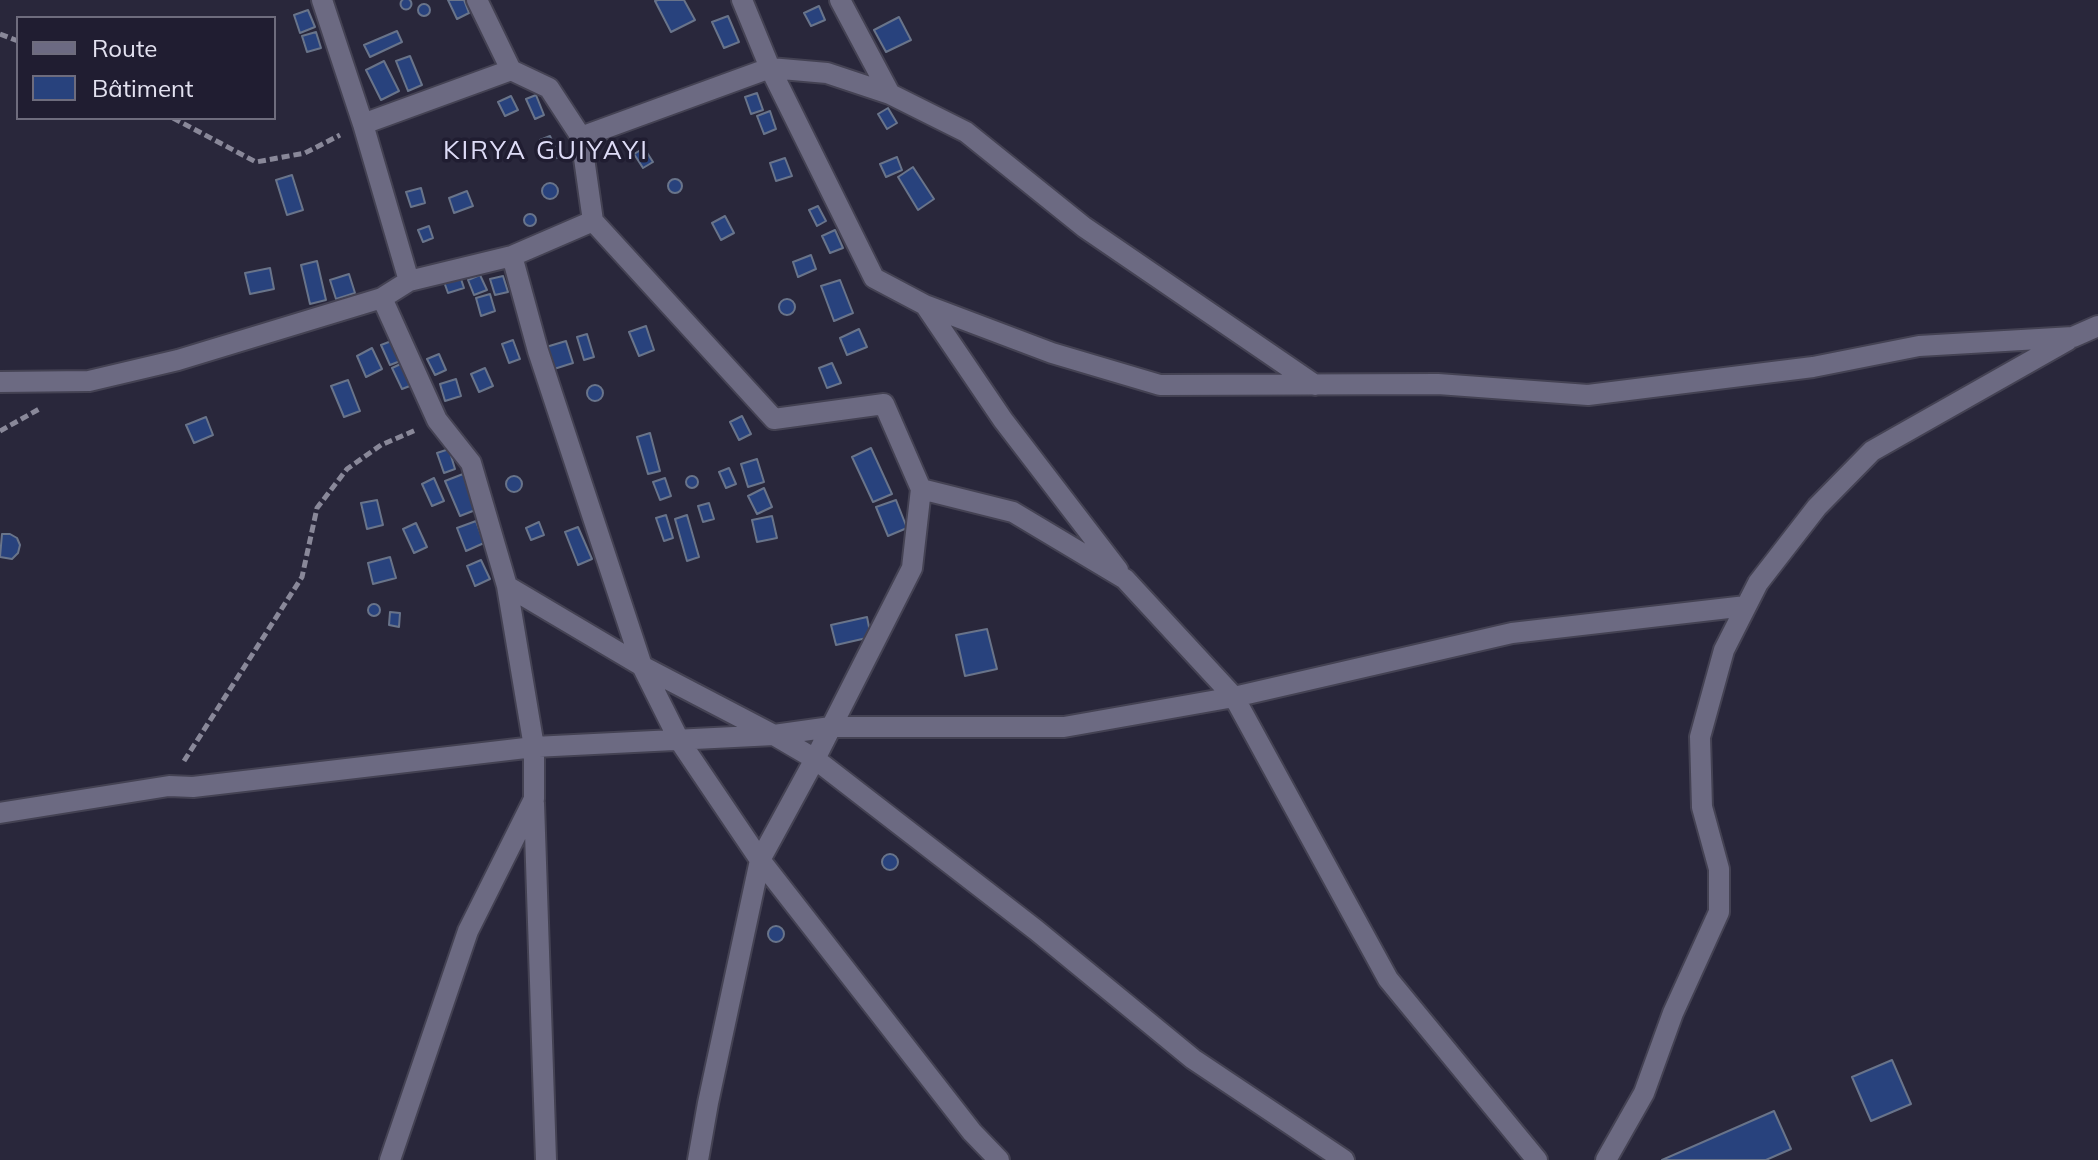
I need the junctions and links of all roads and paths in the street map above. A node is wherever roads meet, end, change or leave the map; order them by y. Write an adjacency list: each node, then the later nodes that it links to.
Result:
1 (322, 0): 9 (street)
2 (477, 0): 6 (street)
3 (742, 0): 5 (street)
4 (840, 0): 7 (street)
5 (770, 68): 7 (street); 10 (street); 15 (street)
6 (511, 70): 9 (street); 10 (street)
7 (890, 94): 19 (street)
8 (177, 120): 9 (path)
9 (363, 124): 13 (street)
10 (581, 137): 11 (street)
11 (593, 221): 12 (street); 21 (street)
12 (512, 256): 13 (street); 25 (street)
13 (409, 281): 14 (street)
14 (382, 298): 18 (street); 20 (street)
15 (925, 305): 19 (street); 22 (street)
16 (2098, 326): 17 (street)
17 (2073, 337): 19 (street); 24 (street)
18 (0, 382)
19 (1315, 385)
20 (437, 420): 23 (street); 32 (path)
21 (921, 489): 22 (street); 27 (street)
22 (1125, 579): 26 (street)
23 (507, 586): 25 (street); 30 (street)
24 (1746, 606): 26 (street); 42 (street)
25 (642, 666): 28 (street); 29 (street)
26 (1234, 697): 27 (street); 41 (street)
27 (831, 727): 28 (street); 31 (street)
28 (774, 735): 29 (street); 31 (street)
29 (679, 740): 30 (street); 35 (street)
30 (534, 747): 32 (street); 33 (street)
31 (815, 759): 35 (street); 40 (street)
32 (169, 786): 34 (street)
33 (534, 799): 36 (street); 37 (street)
34 (0, 813)
35 (760, 860): 38 (street); 39 (street)
36 (390, 1160)
37 (546, 1160)
38 (698, 1160)
39 (999, 1160)
40 (1344, 1160)
41 (1537, 1160)
42 (1606, 1160)

